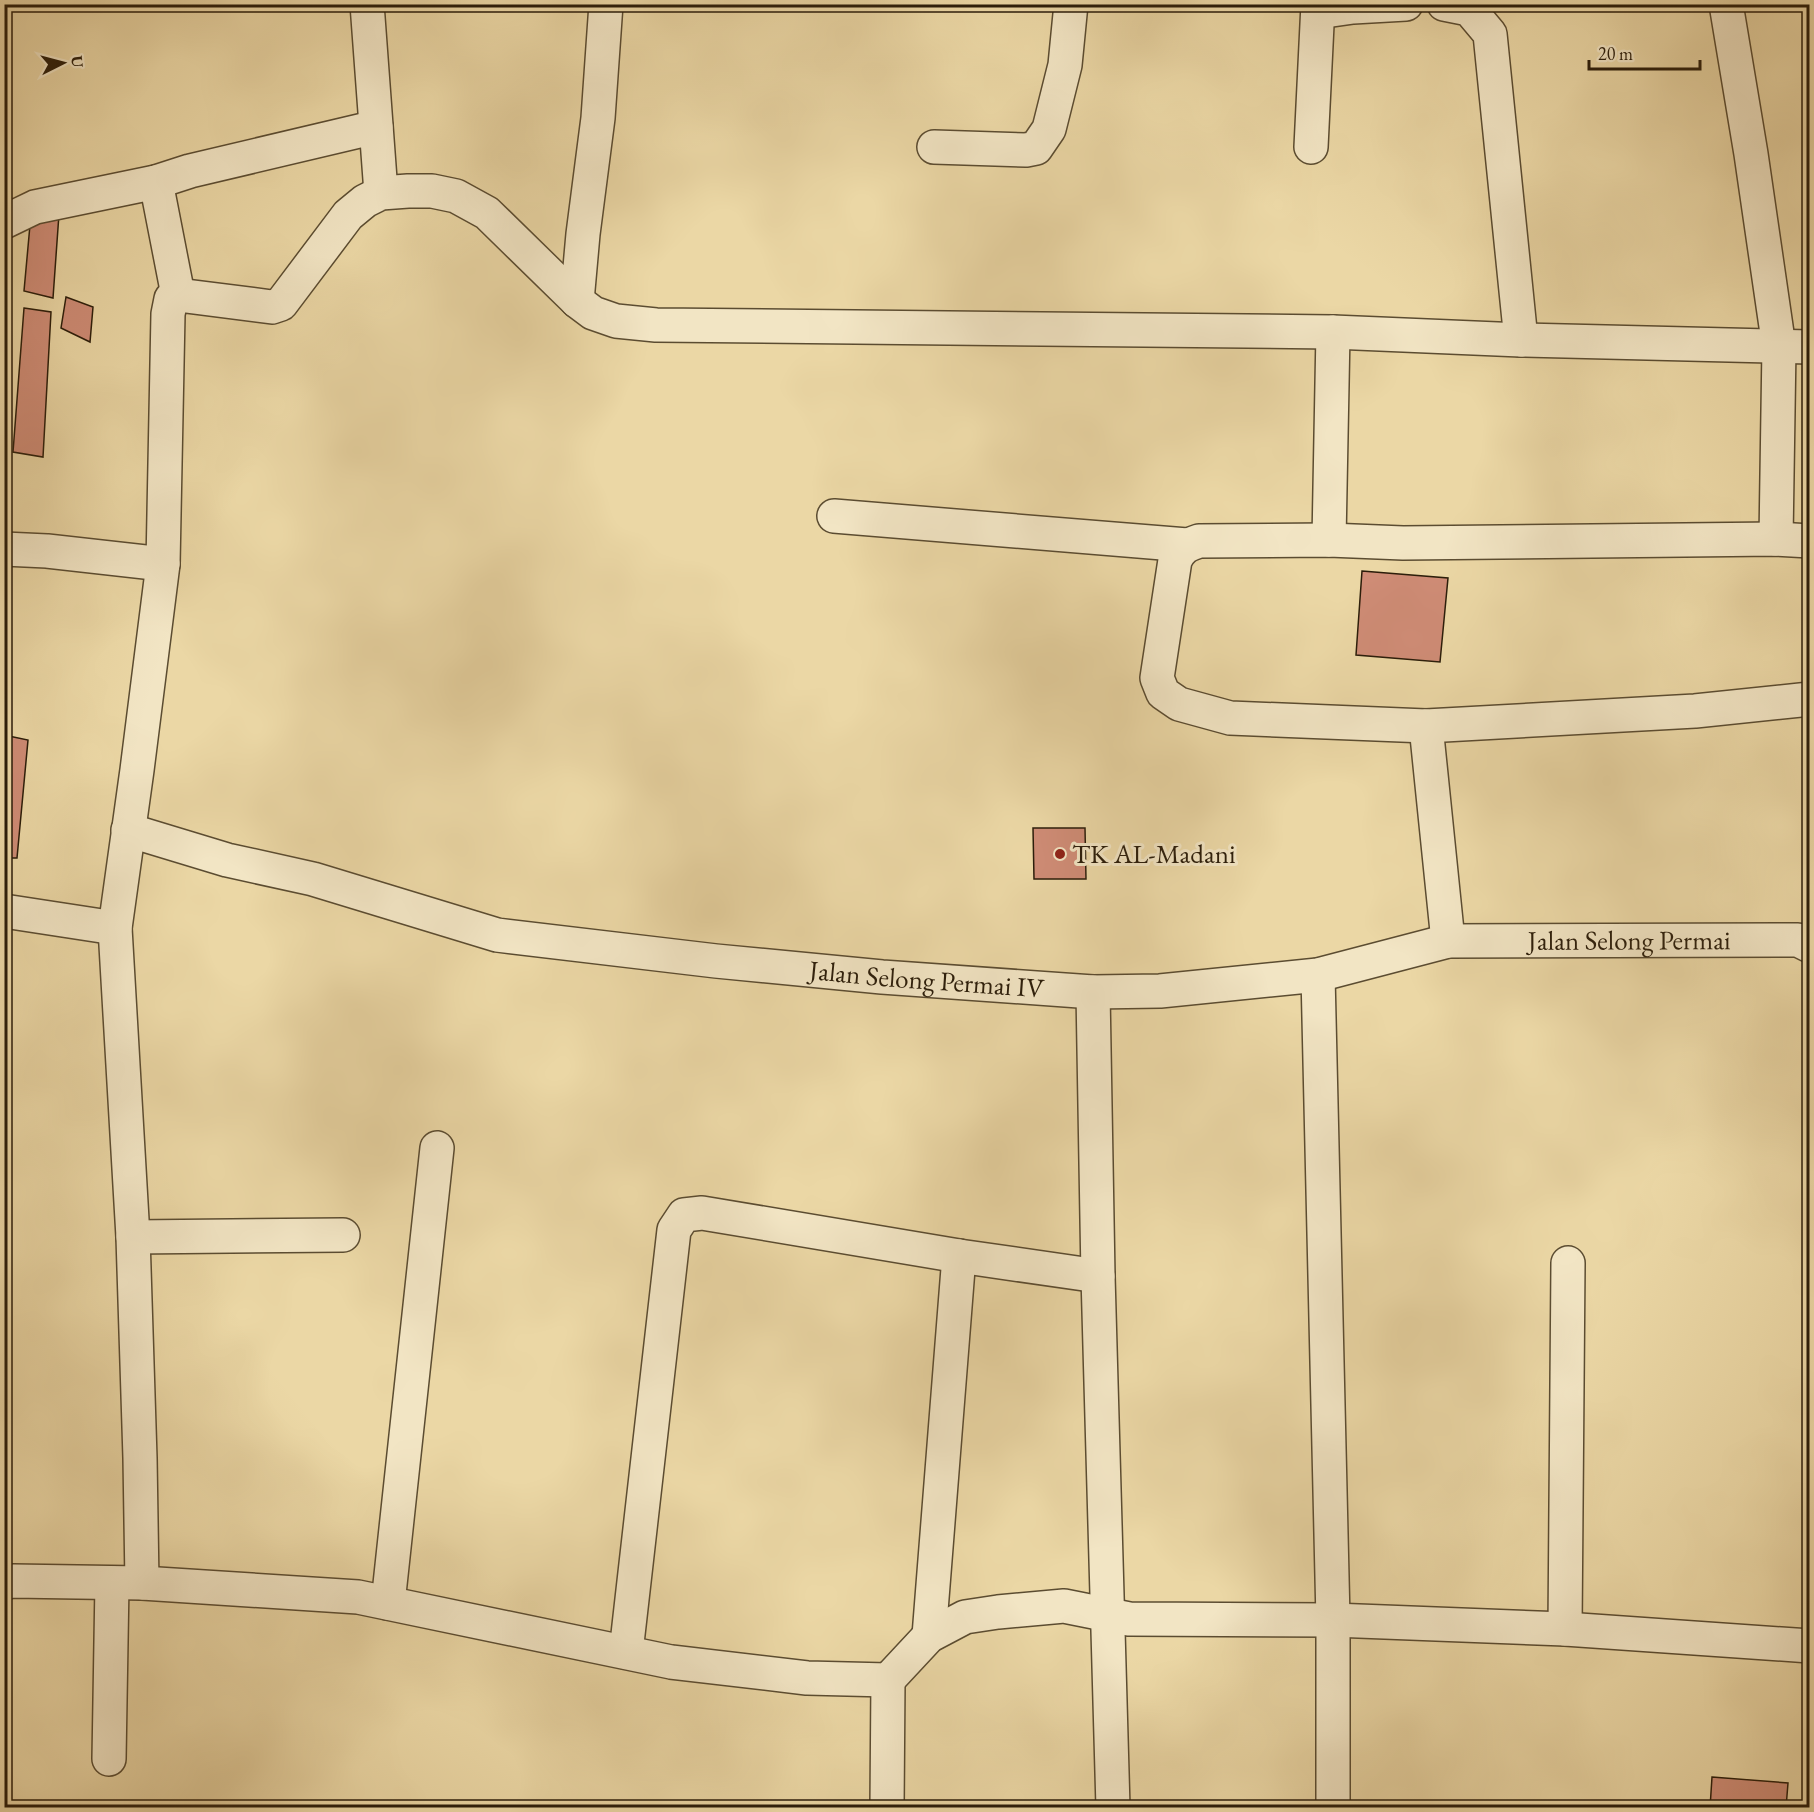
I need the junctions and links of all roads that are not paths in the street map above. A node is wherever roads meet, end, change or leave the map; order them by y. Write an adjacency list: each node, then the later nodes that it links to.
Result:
1 (368, 4): 8 (street)
2 (606, 4): 15 (street)
3 (1071, 4): 9 (street)
4 (1406, 4): 7 (street)
5 (1444, 4): 17 (street)
6 (1726, 4): 18 (street)
7 (1318, 8): 10 (street)
8 (376, 127): 11 (street); 12 (street)
9 (934, 147)
10 (1311, 147)
11 (156, 182): 13 (street); 14 (street)
12 (381, 193): 14 (street); 15 (street)
13 (4, 222)
14 (178, 295): 25 (street)
15 (577, 301): 16 (street)
16 (1333, 332): 17 (street); 21 (street)
17 (1521, 340): 18 (street)
18 (1794, 347): 20 (street)
19 (834, 516): 23 (street)
20 (1776, 539): 21 (street); 22 (street)
21 (1329, 540): 23 (street)
22 (1809, 541)
23 (1187, 545): 27 (street)
24 (4, 549): 25 (street)
25 (163, 564): 28 (street)
26 (1809, 699): 27 (street)
27 (1426, 726): 31 (street)
28 (128, 830): 30 (street); 34 (street, Jalan Selong Permai IV)
29 (4, 911): 30 (street)
30 (115, 928): 37 (street)
31 (1448, 940): 32 (street, Jalan Selong Permai); 33 (street, Jalan Selong Permai IV)
32 (1809, 946)
33 (1318, 975): 34 (street, Jalan Selong Permai IV); 45 (street)
34 (1093, 992): 40 (street)
35 (437, 1148): 43 (street)
36 (343, 1235): 37 (street)
37 (133, 1238): 42 (street)
38 (959, 1256): 40 (street); 47 (street); 49 (street)
39 (1568, 1263): 46 (street)
40 (1098, 1276): 44 (street)
41 (4, 1583): 42 (street)
42 (127, 1583): 43 (street); 51 (street)
43 (388, 1603): 49 (street)
44 (1107, 1615): 45 (street); 47 (street); 53 (street)
45 (1333, 1620): 46 (street); 54 (street)
46 (1565, 1629): 48 (street)
47 (929, 1636): 50 (street)
48 (1809, 1646)
49 (626, 1652): 50 (street)
50 (888, 1680): 52 (street)
51 (109, 1759)
52 (887, 1808)
53 (1113, 1808)
54 (1333, 1808)

